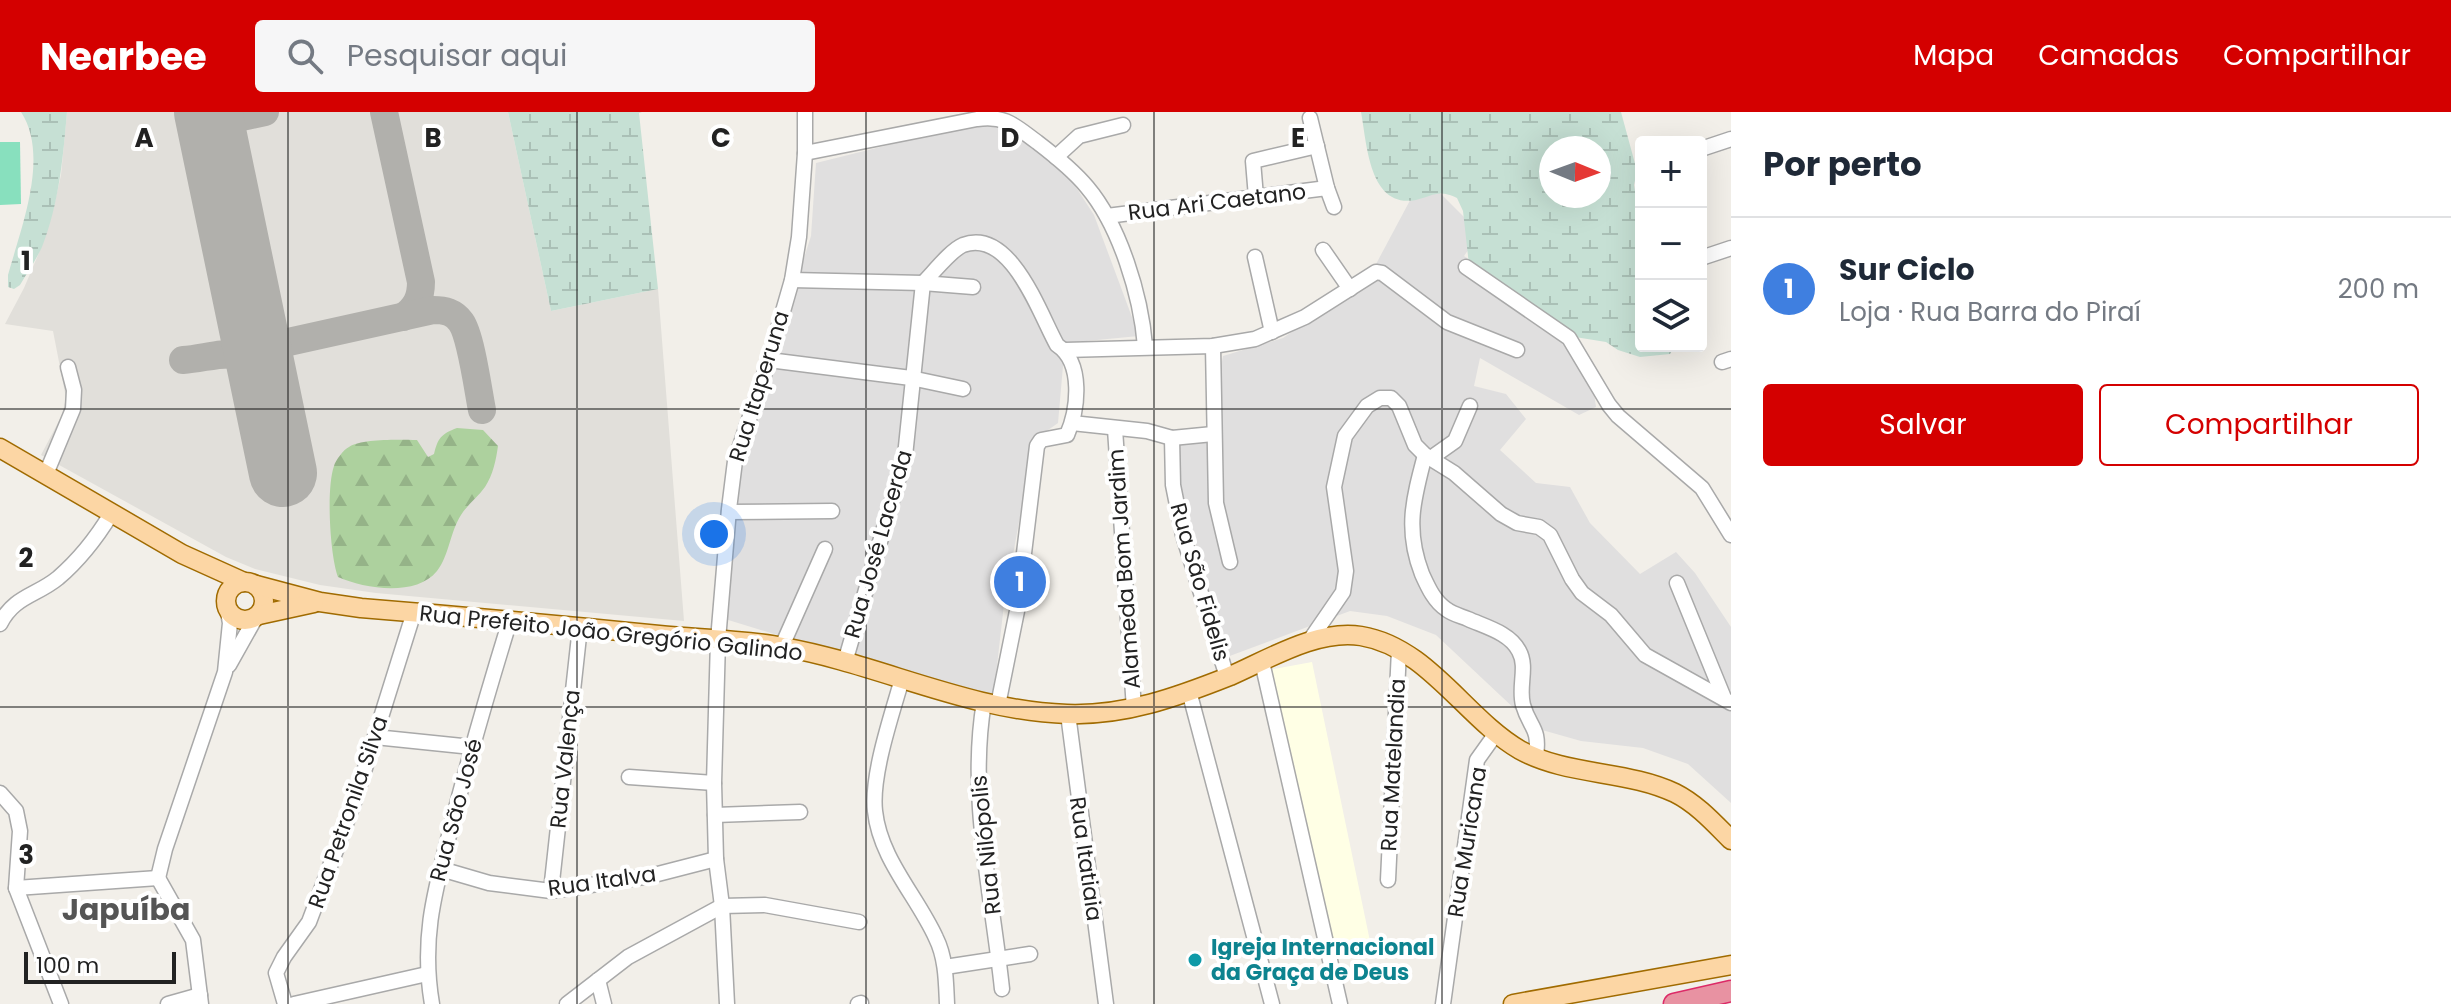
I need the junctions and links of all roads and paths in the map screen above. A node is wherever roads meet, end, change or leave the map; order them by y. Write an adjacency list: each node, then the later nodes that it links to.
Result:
1 (805, 112): 7 (street, Rua Itaperuna)
2 (1310, 118): 5 (street)
3 (1123, 125): 8 (street)
4 (1731, 139): 6 (street)
5 (1317, 146): 9 (street); 10 (street)
6 (1707, 147)
7 (805, 153): 8 (street); 18 (street, Rua Itaperuna)
8 (1056, 157): 12 (street)
9 (1327, 188): 10 (street, Rua Ari Caetano); 11 (street)
10 (1256, 197): 12 (street, Rua Ari Caetano)
11 (1334, 207)
12 (1107, 216): 23 (street)
13 (1731, 248): 15 (street)
14 (1323, 250): 21 (street)
15 (1707, 256)
16 (1255, 257): 22 (street)
17 (1466, 267): 42 (street)
18 (792, 280): 19 (street); 27 (street, Rua Itaperuna)
19 (923, 283): 20 (street); 25 (street); 29 (street, Rua José Lacerda)
20 (973, 287)
21 (1350, 289): 22 (street); 26 (street)
22 (1272, 332): 24 (street)
23 (1145, 346): 24 (street); 25 (street)
24 (1213, 346): 34 (street)
25 (1065, 350): 32 (street)
26 (1517, 350)
27 (769, 360): 29 (street); 40 (street, Rua Itaperuna)
28 (68, 367): 38 (street)
29 (911, 378): 30 (street); 59 (street, Rua José Lacerda)
30 (963, 389)
31 (1470, 406): 37 (street)
32 (1072, 423): 33 (street); 66 (street, Rua Nilópolis)
33 (1115, 429): 35 (street); 67 (street, Alameda Bom Jardim)
34 (1213, 434): 35 (street); 45 (street)
35 (1172, 438): 62 (street, Rua São Fidelis)
36 (0, 448): 38 (main road, Rua Prefeito João Gregório Galindo)
37 (1428, 457): 56 (street); 65 (street); 72 (street)
38 (46, 474): 41 (main road, Rua Prefeito João Gregório Galindo)
39 (832, 511): 40 (street)
40 (729, 512): 55 (street, Rua Itaperuna)
41 (111, 514): 44 (main road, Rua Prefeito João Gregório Galindo); 53 (street)
42 (1731, 535)
43 (825, 549): 57 (street)
44 (182, 554): 46 (main road, Rua Prefeito João Gregório Galindo); 49 (main road, Rua Prefeito João Gregório Galindo)
45 (1230, 562)
46 (250, 583): 48 (main road, Rua Prefeito João Gregório Galindo); 49 (main road); 51 (main road)
47 (1677, 583): 65 (street)
48 (320, 602): 50 (main road, Rua Prefeito João Gregório Galindo); 51 (main road, Rua Prefeito João Gregório Galindo)
49 (227, 603): 51 (main road, Rua Prefeito João Gregório Galindo); 61 (street)
50 (414, 612): 52 (main road, Rua Prefeito João Gregório Galindo); 70 (street, Rua Petronila Silva)
51 (257, 616): 61 (street)
52 (510, 620): 54 (main road, Rua Prefeito João Gregório Galindo); 71 (street, Rua São José)
53 (0, 624)
54 (580, 627): 55 (main road, Rua Prefeito João Gregório Galindo); 84 (street, Rua Valença)
55 (718, 640): 57 (main road, Rua Prefeito João Gregório Galindo); 74 (street, Rua Itaperuna)
56 (1308, 643): 58 (main road, Rua Prefeito João Gregório Galindo); 60 (main road, Rua Prefeito João Gregório Galindo)
57 (782, 646): 59 (main road, Rua Prefeito João Gregório Galindo)
58 (1399, 650): 69 (main road, Rua Prefeito João Gregório Galindo); 82 (street, Rua Matelandia)
59 (845, 662): 63 (main road, Rua Prefeito João Gregório Galindo)
60 (1262, 662): 62 (main road, Rua Prefeito João Gregório Galindo); 107 (street)
61 (225, 672): 81 (street)
62 (1227, 677): 64 (main road, Rua Prefeito João Gregório Galindo)
63 (902, 679): 66 (main road, Rua Prefeito João Gregório Galindo); 90 (street)
64 (1189, 691): 67 (main road, Rua Prefeito João Gregório Galindo); 106 (street)
65 (1728, 701)
66 (991, 703): 68 (main road, Rua Prefeito João Gregório Galindo); 88 (street, Rua Nilópolis)
67 (1134, 709): 68 (main road, Rua Prefeito João Gregório Galindo)
68 (1068, 714): 105 (street, Rua Itatiaia)
69 (1497, 732): 72 (main road, Rua Prefeito João Gregório Galindo); 108 (street, Rua Muricana)
70 (375, 737): 71 (street); 98 (street, Rua Petronila Silva)
71 (472, 747): 80 (street, Rua São José)
72 (1536, 756): 78 (main road, Rua Prefeito João Gregório Galindo)
73 (629, 777): 74 (street)
74 (714, 783): 77 (street, Rua Itaperuna)
75 (0, 793): 83 (street)
76 (800, 812): 77 (street)
77 (715, 815): 79 (street, Rua Itaperuna)
78 (1731, 840)
79 (716, 859): 84 (street, Rua Italva); 85 (street, Rua Itaperuna)
80 (441, 869): 84 (street, Rua Italva); 91 (street, Rua São José)
81 (158, 878): 83 (street); 95 (street)
82 (1388, 880)
83 (16, 888): 96 (street)
84 (551, 891)
85 (722, 906): 86 (street); 92 (street); 103 (street, Rua Itaperuna)
86 (859, 922)
87 (1030, 954): 88 (street)
88 (999, 959): 90 (street); 93 (street, Rua Nilópolis)
89 (1731, 965): 109 (main road)
90 (945, 967): 104 (street)
91 (427, 974): 99 (street); 100 (street, Rua São José)
92 (598, 980): 101 (street); 102 (street)
93 (1002, 989)
94 (1731, 991): 110 (highway)
95 (200, 1000): 97 (street)
96 (61, 1004)
97 (168, 1004)
98 (285, 1004)
99 (294, 1004)
100 (432, 1004)
101 (567, 1004)
102 (604, 1004)
103 (727, 1004)
104 (947, 1004)
105 (1106, 1004)
106 (1272, 1004)
107 (1340, 1004)
108 (1443, 1004)
109 (1513, 1004)
110 (1674, 1004)

